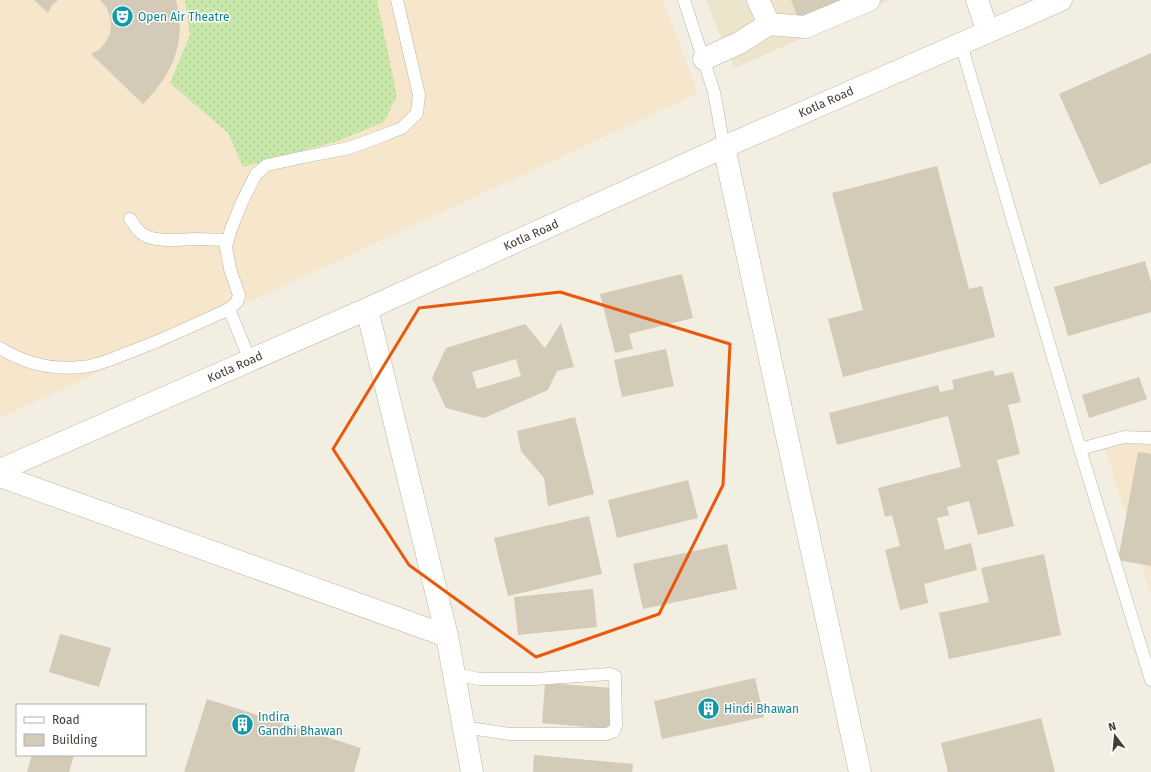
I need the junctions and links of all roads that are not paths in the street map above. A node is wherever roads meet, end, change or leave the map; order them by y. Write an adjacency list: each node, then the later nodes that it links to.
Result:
1 (397, 0): 13 (lane)
2 (684, 0): 10 (lane)
3 (758, 0): 7 (street)
4 (869, 0): 7 (street)
5 (977, 0): 8 (street)
6 (1061, 0): 8 (street, Kotla Road)
7 (769, 24): 10 (street)
8 (988, 32): 9 (street, Kotla Road)
9 (961, 44): 11 (street, Kotla Road); 19 (lane)
10 (704, 59): 11 (lane)
11 (724, 147): 15 (street, Kotla Road); 27 (street)
12 (130, 218): 13 (lane)
13 (228, 240): 14 (lane)
14 (229, 309): 16 (lane); 17 (lane)
15 (368, 309): 17 (street, Kotla Road); 22 (street)
16 (0, 348)
17 (250, 360): 20 (street, Kotla Road)
18 (1151, 436): 19 (lane)
19 (1080, 449): 24 (lane)
20 (0, 470)
21 (0, 476): 22 (street)
22 (446, 636): 23 (street)
23 (454, 674): 25 (street); 25 (lane)
24 (1151, 680)
25 (463, 727): 26 (street)
26 (472, 772)
27 (860, 772)

